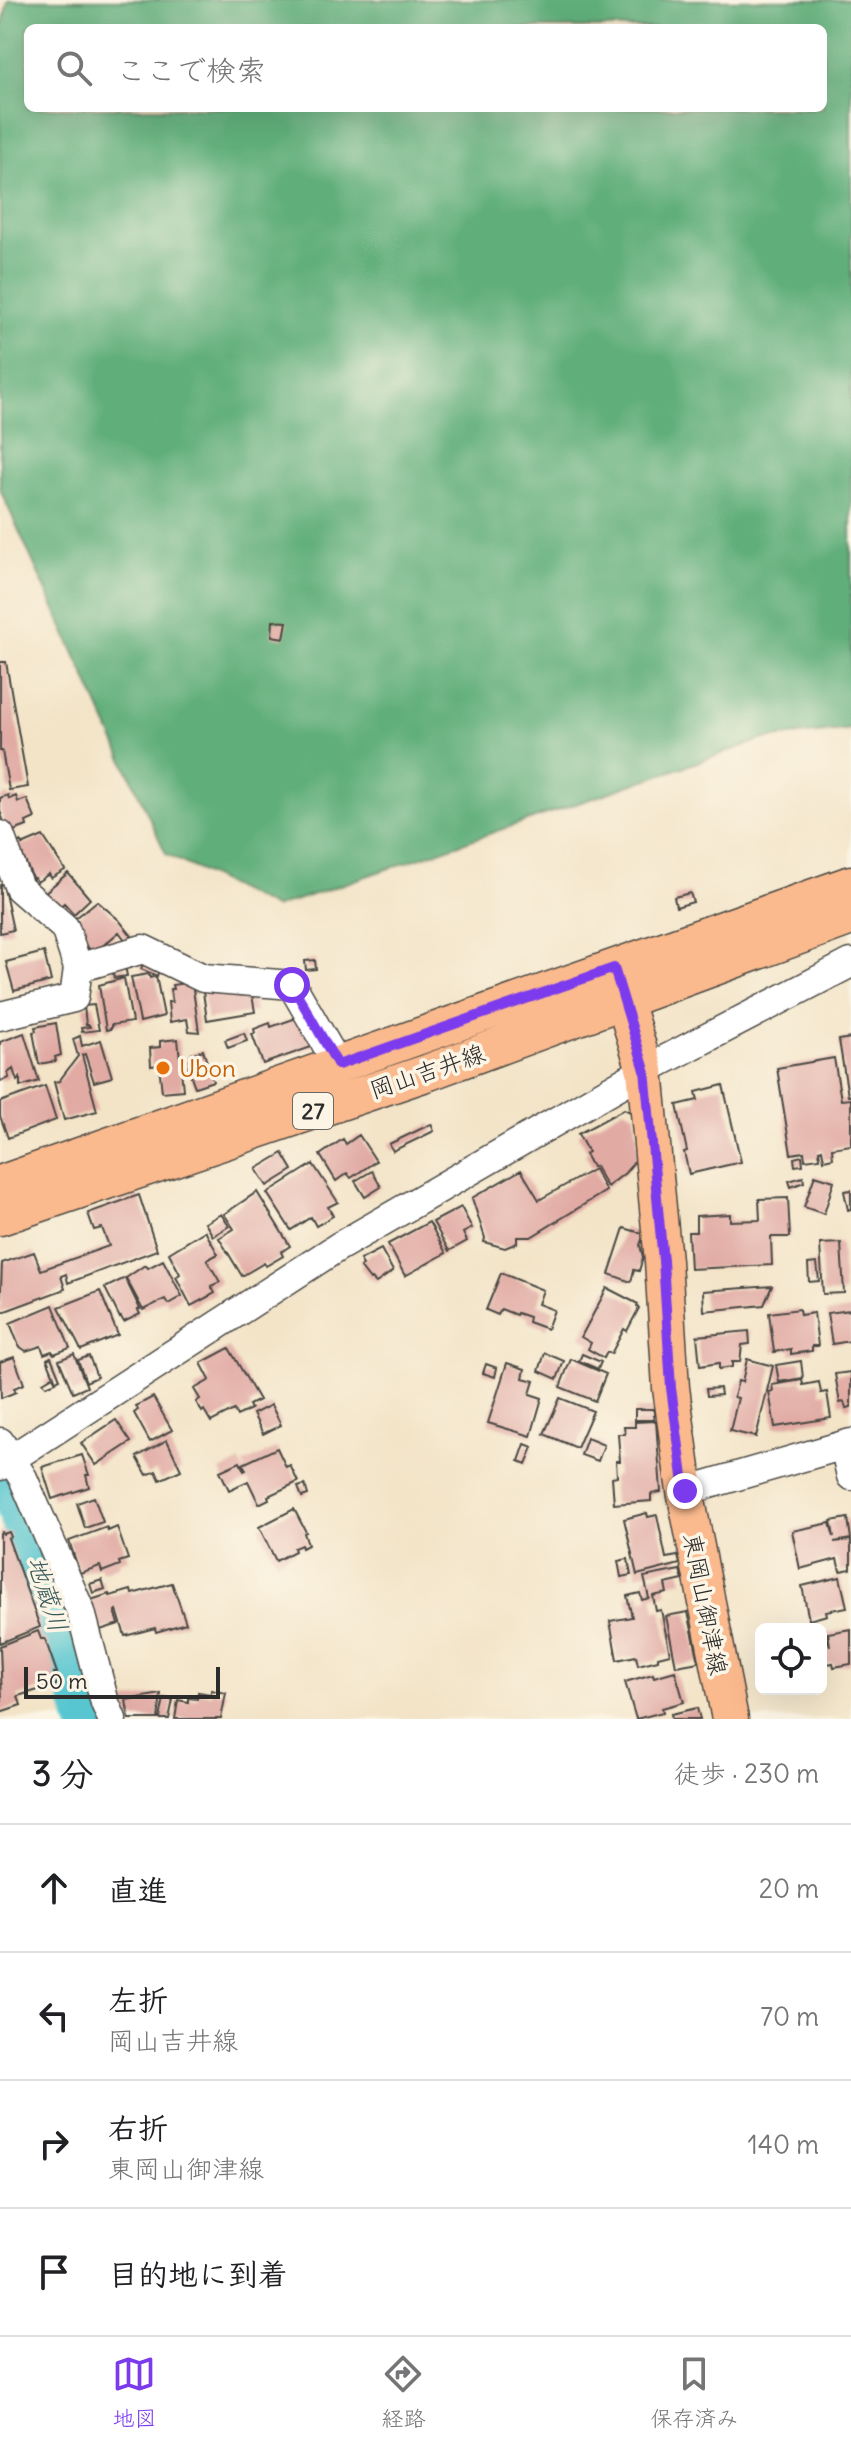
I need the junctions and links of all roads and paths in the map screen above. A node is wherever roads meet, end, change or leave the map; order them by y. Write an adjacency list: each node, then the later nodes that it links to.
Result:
1 (0, 835): 5 (street)
2 (851, 884): 6 (main road, 岡山吉井線 / 27)
3 (851, 917): 6 (main road, 岡山吉井線 / 27)
4 (851, 963): 9 (street)
5 (78, 968): 7 (street); 8 (street)
6 (619, 984): 8 (main road, 岡山吉井線 / 27); 9 (main road, 東岡山御津線); 11 (main road, 岡山吉井線 / 27)
7 (0, 1016)
8 (338, 1065): 10 (main road, 岡山吉井線 / 27)
9 (645, 1070): 13 (street); 15 (main road, 東岡山御津線)
10 (0, 1184)
11 (0, 1217)
12 (848, 1444): 14 (street); 15 (street)
13 (4, 1456): 16 (street)
14 (851, 1476)
15 (685, 1491): 17 (main road, 東岡山御津線)
16 (112, 1719)
17 (730, 1719)

